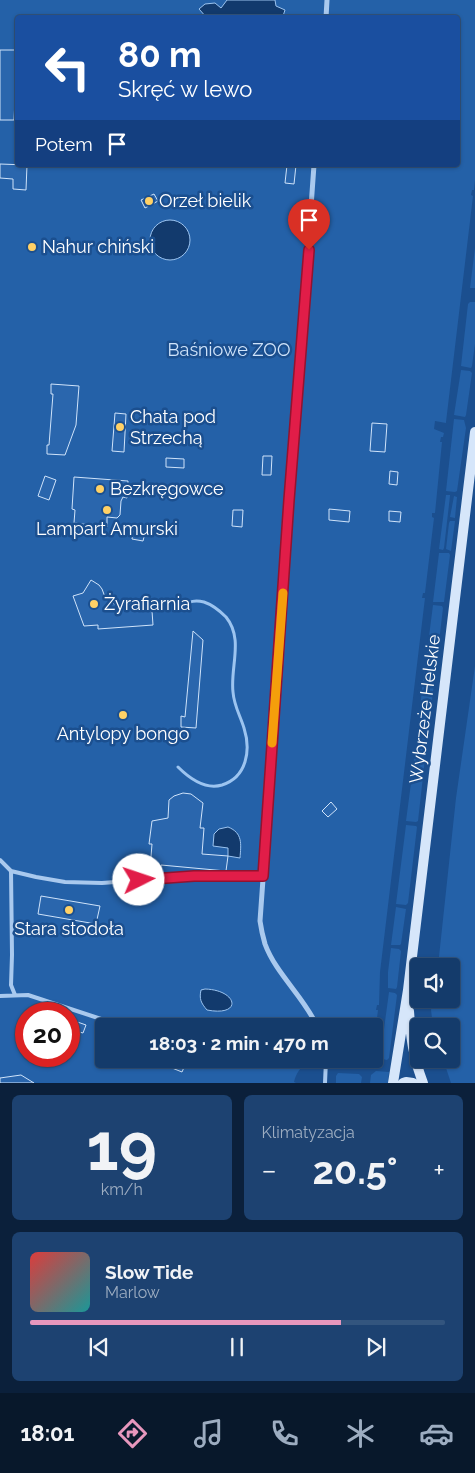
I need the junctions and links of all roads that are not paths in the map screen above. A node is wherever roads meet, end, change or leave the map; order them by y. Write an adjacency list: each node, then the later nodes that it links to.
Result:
1 (327, 0): 2 (street)
2 (326, 15)
3 (314, 167): 7 (street)
4 (475, 432): 8 (main road, Wybrzeże Helskie)
5 (0, 860): 6 (lane)
6 (10, 871): 7 (lane); 9 (lane)
7 (263, 876): 12 (street)
8 (408, 990): 15 (main road, Wybrzeże Helskie); 18 (main road, Wybrzeże Helskie)
9 (15, 995): 10 (lane); 11 (lane)
10 (0, 996)
11 (95, 1018)
12 (313, 1018)
13 (326, 1068): 14 (lane)
14 (325, 1083)
15 (393, 1083)
16 (403, 1083): 17 (main road)
17 (413, 1083)
18 (423, 1083)

